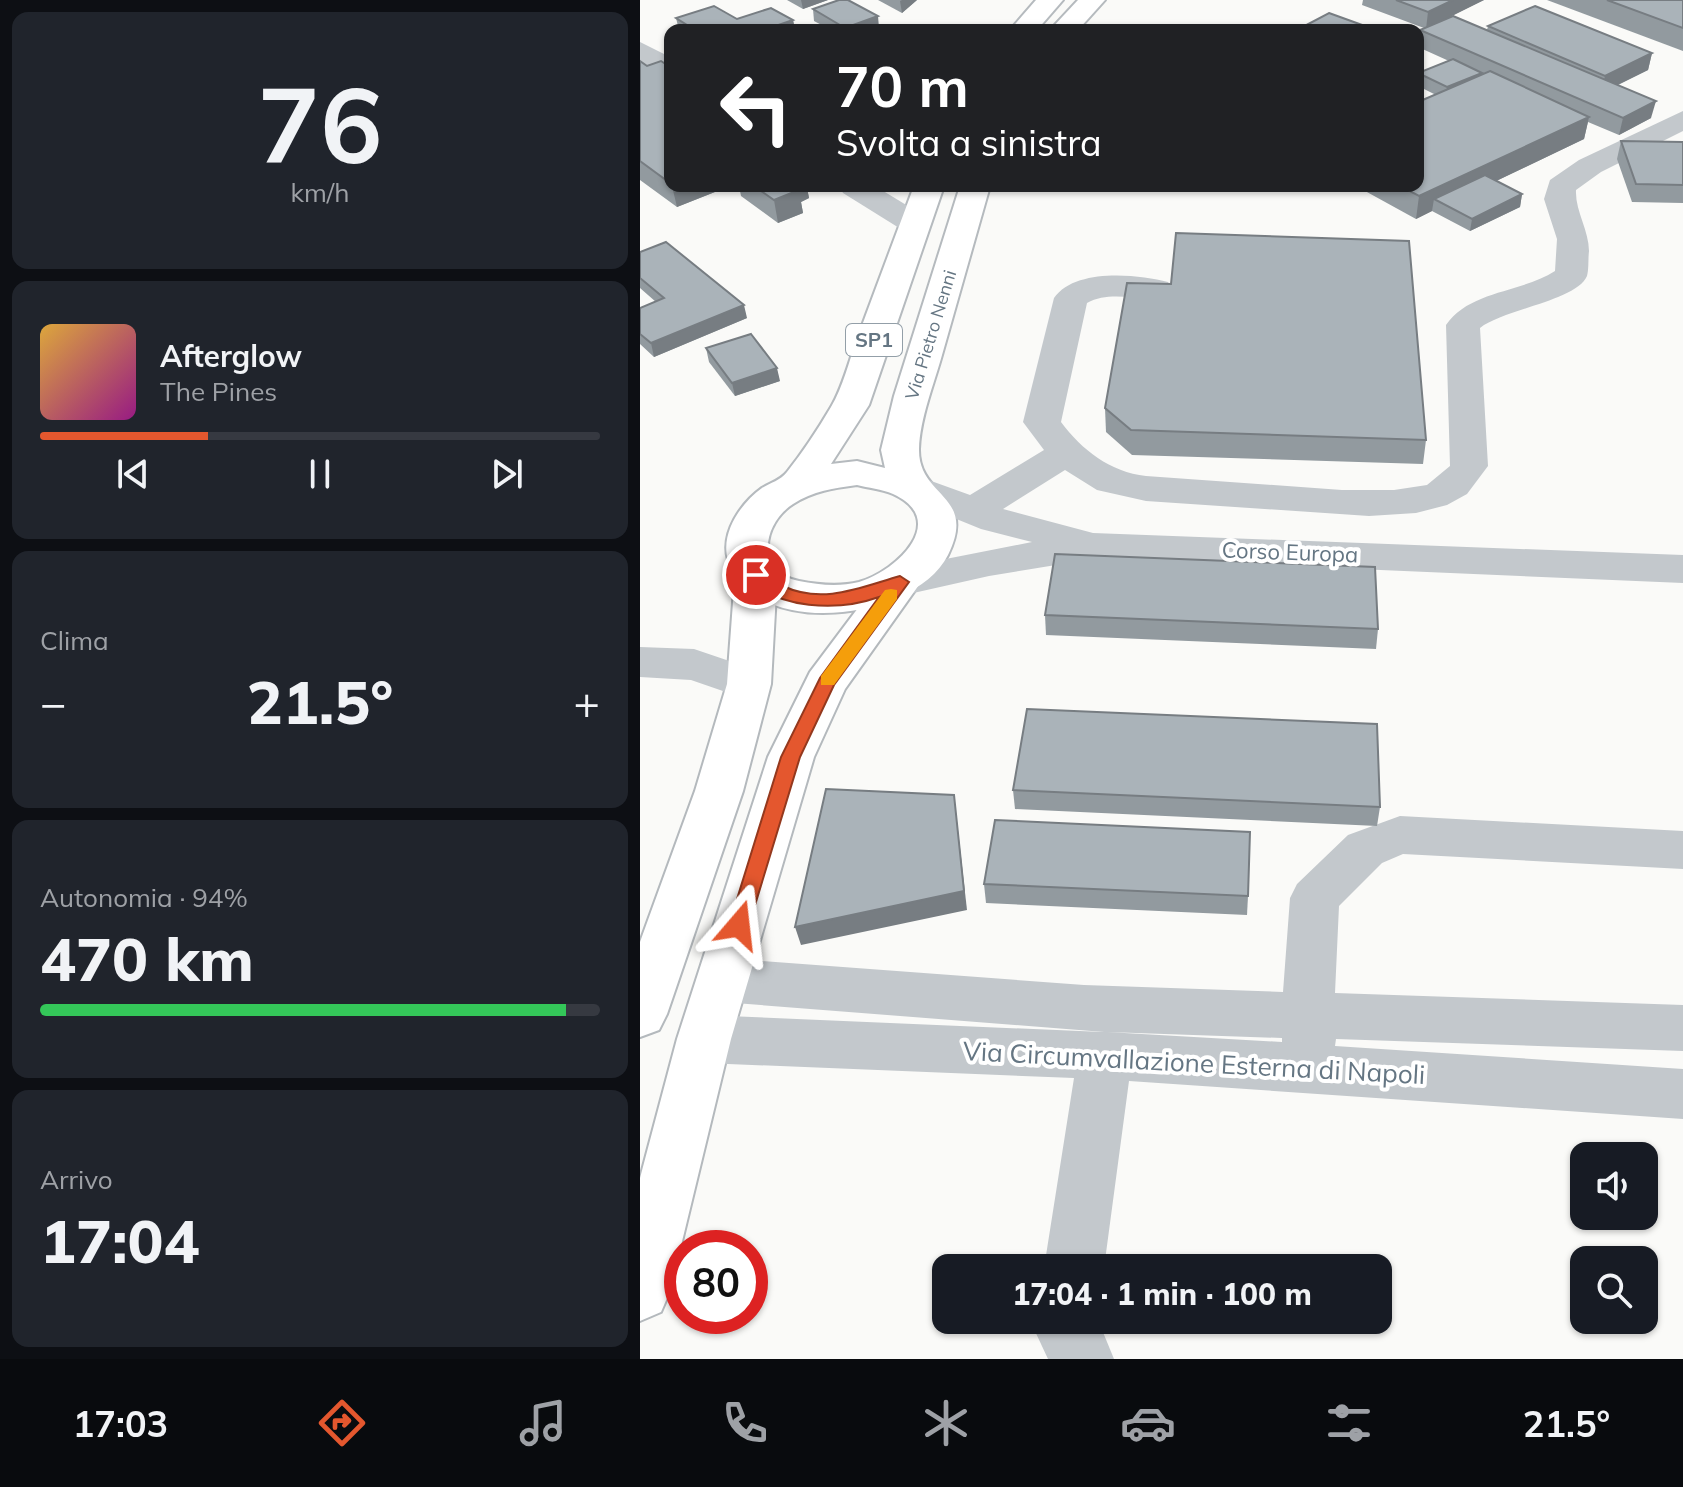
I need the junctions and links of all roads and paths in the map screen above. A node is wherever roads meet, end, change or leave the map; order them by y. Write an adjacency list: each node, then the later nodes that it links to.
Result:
1 (1050, 0): 3 (main road)
2 (1092, 0): 4 (main road)
3 (1028, 24)
4 (1069, 24)
5 (640, 50): 6 (street)
6 (664, 65)
7 (1683, 120): 13 (street)
8 (864, 192): 11 (street)
9 (927, 192): 11 (main road, SP1)
10 (973, 192): 15 (main road, Via Pietro Nenni / SP1)
11 (915, 224): 14 (main road, SP1)
12 (1156, 289): 13 (street)
13 (1068, 452): 16 (street)
14 (799, 484): 15 (main road); 19 (main road)
15 (909, 485): 16 (street); 20 (main road)
16 (975, 511): 17 (street)
17 (1099, 545): 18 (street, Corso Europa); 20 (street, Corso Europa)
18 (1683, 569)
19 (756, 575): 20 (main road); 22 (main road)
20 (900, 582): 24 (main road)
21 (640, 662): 22 (street)
22 (749, 684): 25 (main road)
23 (1683, 850): 26 (street)
24 (722, 980): 26 (street); 28 (main road)
25 (640, 1014)
26 (1308, 1015): 27 (street); 30 (street)
27 (1683, 1028)
28 (704, 1039): 29 (street, Via Circumvallazione Esterna di Napoli); 33 (main road)
29 (1105, 1055): 30 (street, Via Circumvallazione Esterna di Napoli); 32 (street)
30 (1309, 1068): 31 (street, Via Circumvallazione Esterna di Napoli)
31 (1683, 1094)
32 (1076, 1254)
33 (640, 1291)
34 (1068, 1334): 35 (street)
35 (1083, 1359)

